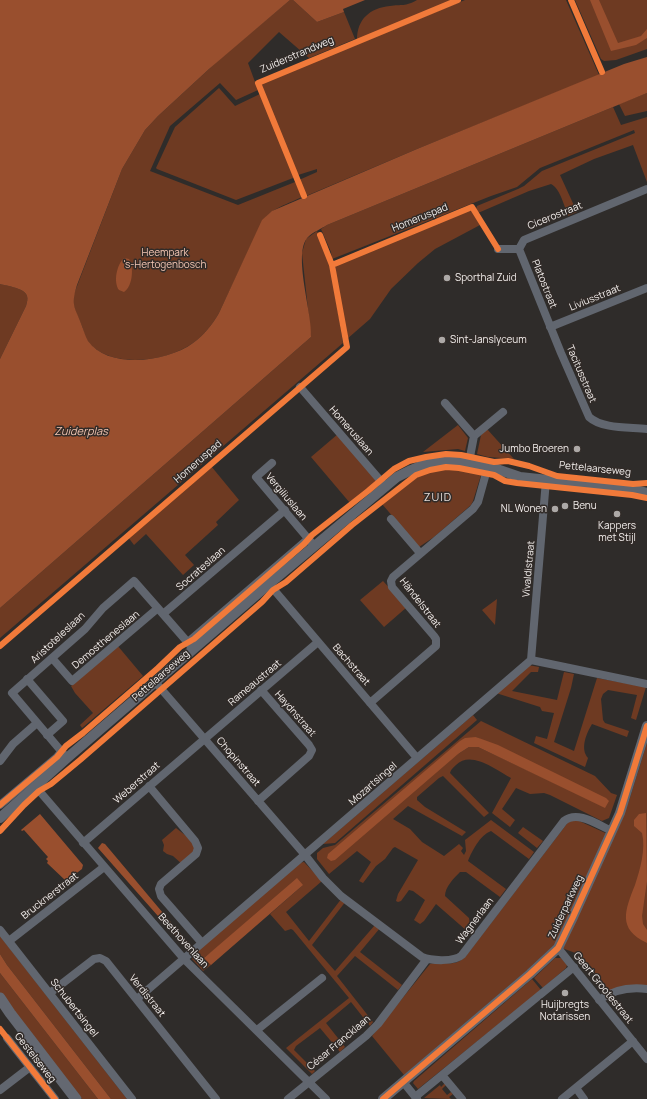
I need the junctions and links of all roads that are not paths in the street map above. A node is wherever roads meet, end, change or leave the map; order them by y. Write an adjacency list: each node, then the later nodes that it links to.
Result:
1 (647, 189): 3 (street, Cicerostraat)
2 (498, 249): 3 (street)
3 (519, 249): 5 (street, Platostraat)
4 (647, 288): 5 (street, Liviusstraat)
5 (550, 327): 9 (street, Tacitusstraat)
6 (300, 387): 15 (street, Homeruslaan)
7 (445, 403): 10 (street)
8 (503, 412): 10 (street)
9 (647, 429)
10 (474, 436): 11 (street)
11 (469, 462): 13 (street, Pettelaarseweg); 15 (street, Pettelaarseweg)
12 (272, 463): 19 (street, Vergiliuslaan)
13 (488, 466): 14 (street, Pettelaarseweg); 22 (street)
14 (546, 480): 17 (street, Pettelaarseweg); 28 (street, Vivaldistraat)
15 (386, 487): 21 (street, Pettelaarseweg)
16 (647, 488): 17 (street, Pettelaarseweg)
17 (636, 490): 18 (street, Pettelaarseweg)
18 (647, 493)
19 (285, 510): 21 (street, Vergiliuslaan); 24 (street, Socrateslaan)
20 (391, 519): 22 (street)
21 (311, 543): 23 (street, Pettelaarseweg); 26 (street, Pettelaarseweg)
22 (420, 553): 33 (street, Händelstraat)
23 (269, 584): 25 (street, Bachstraat); 26 (street, Pettelaarseweg)
24 (161, 611): 26 (street); 27 (street, Demostheneslaan); 27 (street, Aristoteleslaan)
25 (318, 642): 32 (street, Rameaustraat); 33 (street, Bachstraat)
26 (191, 646): 30 (street, Pettelaarseweg)
27 (52, 658): 29 (street, Aristoteleslaan)
28 (531, 660): 31 (street); 39 (street, Mozartsingel)
29 (27, 679): 34 (street, Aristoteleslaan); 36 (street)
30 (156, 683): 37 (street, Chopinstraat); 38 (street, Pettelaarseweg)
31 (647, 684)
32 (262, 690): 37 (street, Rameaustraat); 43 (street, Haydnstraat)
33 (370, 703): 39 (street, Bachstraat)
34 (37, 723): 36 (street); 40 (street)
35 (647, 726): 46 (street, Zuiderparkweg)
36 (47, 735): 38 (street)
37 (204, 739): 42 (street, Weberstraat); 43 (street, Chopinstraat)
38 (64, 755): 41 (street, Pettelaarseweg); 44 (street, Pettelaarseweg)
39 (417, 758): 48 (street, Mozartsingel)
40 (0, 761)
41 (35, 786): 45 (street, Pettelaarseweg); 47 (street, Beethovenlaan)
42 (149, 786): 47 (street, Weberstraat); 52 (street)
43 (258, 801): 48 (street, Chopinstraat)
44 (0, 805)
45 (0, 818)
46 (612, 831): 53 (street, Zuiderparkweg); 55 (street, Wagnerlaan)
47 (83, 843): 49 (street, Beethovenlaan)
48 (305, 855): 52 (street, Mozartsingel); 55 (street)
49 (104, 867): 51 (street, Brucknerstraat); 54 (street, Beethovenlaan)
50 (0, 930): 51 (street, Schubertsingel)
51 (9, 941): 59 (street, Schubertsingel)
52 (202, 943): 54 (street, Mozartsingel)
53 (558, 948): 56 (street, Geert Grootestraat); 72 (street, Zuiderparkweg)
54 (184, 959): 61 (street, Mozartsingel); 65 (street, Beethovenlaan)
55 (427, 959): 71 (street, César Francklaan)
56 (574, 968): 62 (street, Geert Grootestraat); 70 (street)
57 (322, 978): 65 (street)
58 (647, 989): 62 (street)
59 (50, 993): 61 (street, Verdistraat); 78 (street, Schubertsingel)
60 (0, 998): 64 (main road, Gestelseweg)
61 (137, 999): 79 (street, Verdistraat)
62 (599, 1000): 67 (street, Geert Grootestraat)
63 (0, 1005): 64 (main road, Gestelseweg)
64 (10, 1013): 77 (main road, Gestelseweg)
65 (257, 1030): 71 (street, Beethovenlaan)
66 (7, 1038): 69 (street, Gestelseweg)
67 (632, 1041): 68 (street, Geert Grootestraat); 73 (street)
68 (647, 1059)
69 (30, 1067): 74 (street); 76 (street, Gestelseweg)
70 (442, 1075): 75 (street); 83 (street)
71 (309, 1082): 80 (street, César Francklaan); 81 (street, Beethovenlaan)
72 (404, 1083): 75 (street); 82 (street, Zuiderparkweg)
73 (576, 1088): 84 (street); 85 (street)
74 (0, 1090)
75 (416, 1098)
76 (55, 1099)
77 (76, 1099)
78 (132, 1099)
79 (216, 1099)
80 (288, 1099)
81 (326, 1099)
82 (383, 1099)
83 (462, 1099)
84 (562, 1099)
85 (584, 1099)

